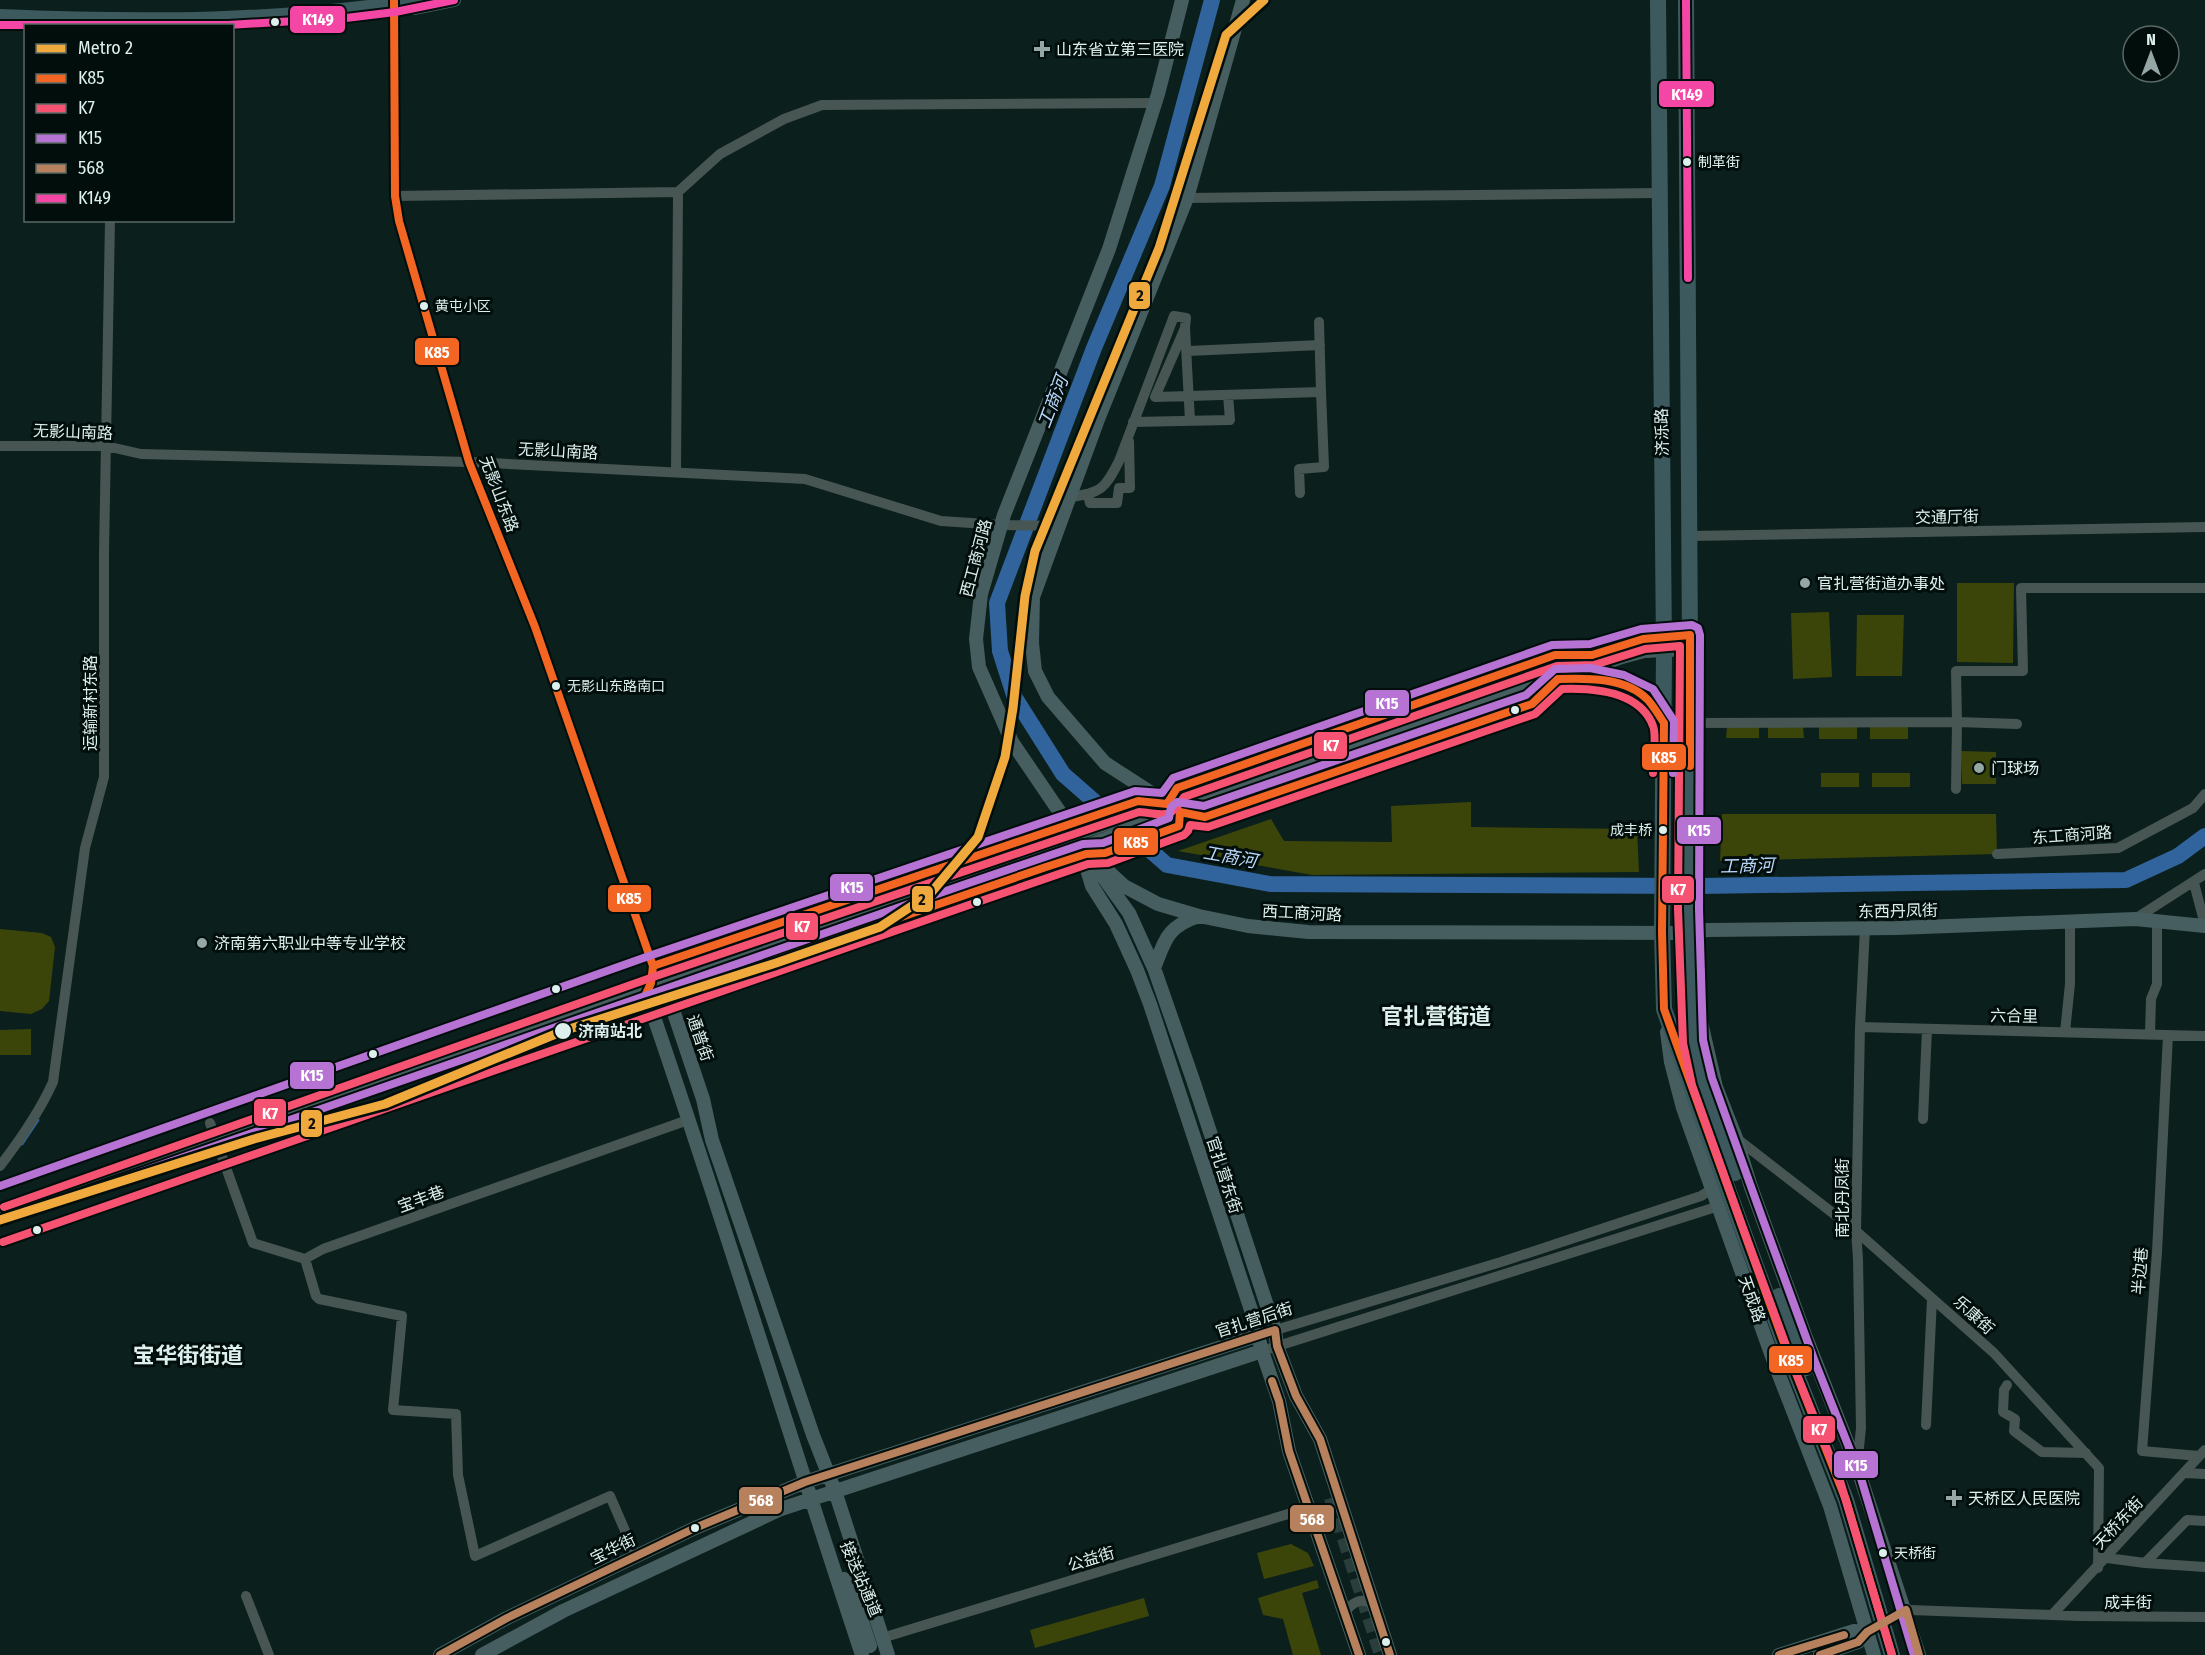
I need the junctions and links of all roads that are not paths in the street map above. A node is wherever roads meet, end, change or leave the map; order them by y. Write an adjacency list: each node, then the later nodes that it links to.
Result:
1 (454, 0): 7 (main road)
2 (1182, 0): 12 (main road, 西工商河路)
3 (1243, 0): 16 (main road)
4 (1658, 0): 14 (highway, 济泺路)
5 (1686, 0): 40 (highway, 济泺路)
6 (421, 1): 8 (highway)
7 (394, 6): 11 (main road); 15 (street, 无影山东路)
8 (0, 17)
9 (0, 25): 10 (main road)
10 (24, 25)
11 (234, 25)
12 (1156, 103): 13 (street); 37 (main road, 西工商河路)
13 (678, 192): 15 (street); 33 (street)
14 (1659, 193): 16 (street); 42 (highway, 济泺路)
15 (395, 196): 32 (street, 无影山东路)
16 (1187, 198): 36 (main road)
17 (110, 222): 31 (street, 运输新村东路)
18 (1319, 322): 20 (street)
19 (1185, 328): 21 (street); 25 (street); 26 (street)
20 (1320, 345): 21 (street); 22 (street)
21 (1188, 351): 24 (street)
22 (1321, 392): 23 (street); 34 (street)
23 (1228, 394): 24 (street); 27 (street)
24 (1189, 396): 25 (street); 27 (street)
25 (1155, 397): 26 (street)
26 (1143, 398): 28 (street)
27 (1190, 421): 28 (street)
28 (1133, 422): 29 (street)
29 (1129, 435): 35 (street); 35 (street)
30 (0, 446): 31 (street, 无影山南路)
31 (106, 446): 32 (street, 无影山南路); 81 (street, 运输新村东路)
32 (469, 462): 33 (street, 无影山南路); 68 (street, 无影山东路)
33 (676, 472): 37 (street, 无影山南路)
34 (1300, 493)
35 (1088, 495): 36 (street)
36 (1070, 497): 38 (main road)
37 (1001, 525): 38 (street, 无影山南路); 53 (main road, 西工商河路)
38 (1058, 526): 51 (main road)
39 (2205, 527): 40 (street, 交通厅街)
40 (1689, 536): 43 (highway, 济泺路)
41 (2205, 588): 45 (street)
42 (1664, 642): 43 (main road); 44 (main road); 46 (highway, 济泺路); 51 (main road)
43 (1690, 642): 47 (highway, 济泺路)
44 (1558, 679): 46 (main road); 52 (main road)
45 (1957, 722): 47 (street); 48 (street); 49 (street)
46 (1664, 723): 64 (highway, 济泺路)
47 (1690, 723): 65 (highway, 济泺路)
48 (2017, 724)
49 (1956, 789)
50 (2205, 794): 55 (street, 东工商河路)
51 (1167, 804): 52 (main road); 53 (main road)
52 (1180, 812): 54 (main road)
53 (1068, 832): 54 (main road, 西工商河路); 68 (main road)
54 (1084, 853): 58 (main road, 西工商河路); 67 (main road, 官扎营东街); 69 (main road); 90 (main road, 官扎营东街)
55 (1997, 854)
56 (2205, 874): 57 (street)
57 (2194, 883): 59 (street); 62 (street)
58 (1199, 916): 64 (main road, 西工商河路); 67 (main road)
59 (2135, 919): 60 (main road, 东西丹凤街); 61 (main road, 东西丹凤街)
60 (2157, 920): 62 (main road, 东西丹凤街); 74 (street)
61 (2070, 921): 63 (main road, 东西丹凤街); 73 (street)
62 (2205, 925)
63 (1865, 928): 65 (main road, 东西丹凤街); 71 (street, 南北丹凤街)
64 (1662, 932): 65 (main road, 东西丹凤街); 70 (highway, 天成路)
65 (1688, 933): 66 (highway, 天成路)
66 (1689, 962): 79 (main road, 天成路); 132 (highway, 天成路)
67 (1154, 968): 89 (main road, 官扎营东街)
68 (649, 988): 69 (main road); 78 (main road); 80 (main road)
69 (665, 988): 101 (main road, 通普街)
70 (1664, 1009): 82 (main road, 天成路); 131 (highway, 天成路)
71 (1860, 1027): 72 (street, 六合里); 86 (street, 南北丹凤街)
72 (1928, 1029): 73 (street, 六合里); 77 (street)
73 (2065, 1032): 74 (street, 六合里)
74 (2150, 1034): 75 (street, 六合里)
75 (2168, 1035): 76 (street, 六合里); 97 (street, 半边巷)
76 (2205, 1036)
77 (1923, 1119)
78 (688, 1120): 87 (street, 宝丰巷); 102 (main road)
79 (1736, 1138): 86 (street, 乐康街); 98 (main road, 天成路)
80 (215, 1139): 84 (main road); 85 (main road); 87 (street)
81 (0, 1166)
82 (1712, 1189): 83 (main road, 天成路); 89 (street, 官扎营后街)
83 (1719, 1206): 91 (street, 官扎营后街); 119 (main road, 天成路)
84 (0, 1210)
85 (0, 1220)
86 (1856, 1231): 88 (street, 乐康街); 98 (street, 南北丹凤街)
87 (305, 1259): 108 (street)
88 (1932, 1299): 95 (street); 96 (street, 乐康街)
89 (1275, 1330): 90 (street, 官扎营后街); 91 (main road, 官扎营东街)
90 (1259, 1335): 92 (main road, 官扎营东街); 101 (main road, 官扎营后街)
91 (1277, 1346): 92 (street, 官扎营后街); 94 (main road, 官扎营东街)
92 (1262, 1351): 103 (main road, 官扎营后街); 106 (main road, 官扎营东街)
93 (2007, 1385): 96 (street)
94 (1296, 1396): 104 (main road); 114 (main road, 官扎营东街)
95 (1926, 1425)
96 (2086, 1453): 112 (street, 乐康街)
97 (2202, 1453): 99 (street, 天桥东街)
98 (1857, 1467): 115 (main road, 天成路)
99 (2185, 1473): 100 (street); 109 (street, 天桥东街)
100 (2205, 1474)
101 (829, 1475): 102 (main road, 官扎营后街); 103 (main road, 通普街)
102 (806, 1482): 105 (main road); 108 (main road, 宝华街)
103 (835, 1491): 105 (main road, 宝华街); 120 (main road, 通普街)
104 (1331, 1498)
105 (810, 1499): 121 (main road, 接送站通道); 124 (main road, 宝华街)
106 (1308, 1508): 116 (main road, 官扎营东街); 120 (street, 公益街)
107 (2205, 1521): 110 (street)
108 (636, 1556): 123 (main road, 宝华街)
109 (2107, 1558): 110 (street); 112 (street, 天桥东街)
110 (2145, 1563): 111 (street)
111 (2205, 1567)
112 (2098, 1568): 117 (street, 天桥东街)
113 (246, 1596): 122 (street)
114 (1373, 1604): 116 (street); 127 (main road, 官扎营东街)
115 (1906, 1610): 117 (street); 119 (street); 133 (main road, 天成路)
116 (1345, 1612): 126 (main road, 官扎营东街)
117 (2052, 1615): 118 (street, 成丰街)
118 (2205, 1617)
119 (1867, 1632): 128 (main road); 129 (main road); 130 (main road, 天成路)
120 (882, 1638): 125 (main road, 通普街)
121 (866, 1650)
122 (269, 1655)
123 (440, 1655)
124 (482, 1655)
125 (888, 1655)
126 (1359, 1655)
127 (1390, 1655)
128 (1779, 1655)
129 (1820, 1655)
130 (1874, 1655)
131 (1892, 1655)
132 (1903, 1655)
133 (1919, 1655)

